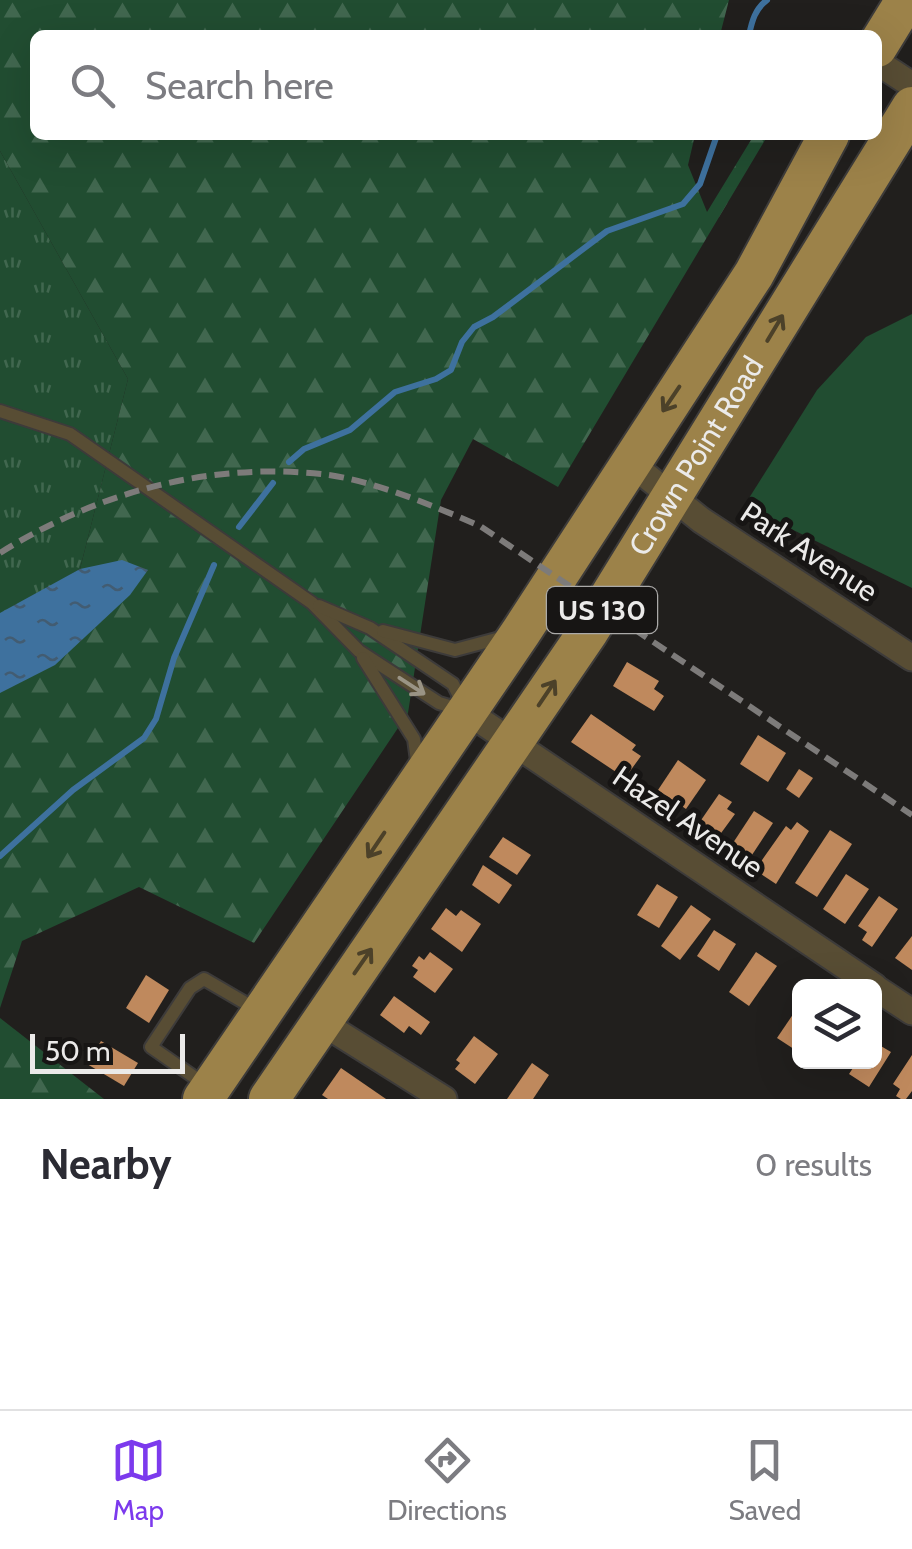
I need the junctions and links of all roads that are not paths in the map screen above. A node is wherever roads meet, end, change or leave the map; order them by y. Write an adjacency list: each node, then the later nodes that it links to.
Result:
1 (906, 0): 2 (highway)
2 (882, 39)
3 (882, 65): 4 (street)
4 (912, 84)
5 (912, 106): 9 (highway, Crown Point Road / US 130, one-way to 5)
6 (826, 140): 8 (highway, Crown Point Road / US 130, one-way to 8)
7 (0, 411): 10 (lane)
8 (629, 462): 9 (street, Park Avenue); 12 (highway, Crown Point Road / US 130)
9 (675, 496): 14 (street, Park Avenue); 16 (highway, Crown Point Road / US 130, one-way to 9)
10 (312, 603): 11 (lane); 13 (lane)
11 (370, 628): 12 (lane); 15 (lane)
12 (521, 632): 15 (highway, Crown Point Road / US 130)
13 (359, 651): 15 (lane, one-way to 15); 17 (lane)
14 (912, 658)
15 (466, 712): 16 (street, Hazel Avenue); 17 (highway, Crown Point Road / US 130)
16 (512, 744): 18 (street, Hazel Avenue); 22 (highway, Crown Point Road / US 130, one-way to 16)
17 (420, 779): 20 (highway, Crown Point Road / US 130, one-way to 20)
18 (862, 979)
19 (882, 992): 21 (street, Hazel Avenue)
20 (262, 1012): 23 (highway, Crown Point Road / US 130); 23 (lane)
21 (912, 1012)
22 (321, 1022): 24 (highway, Crown Point Road / US 130); 25 (street)
23 (207, 1094)
24 (269, 1099)
25 (444, 1099)

